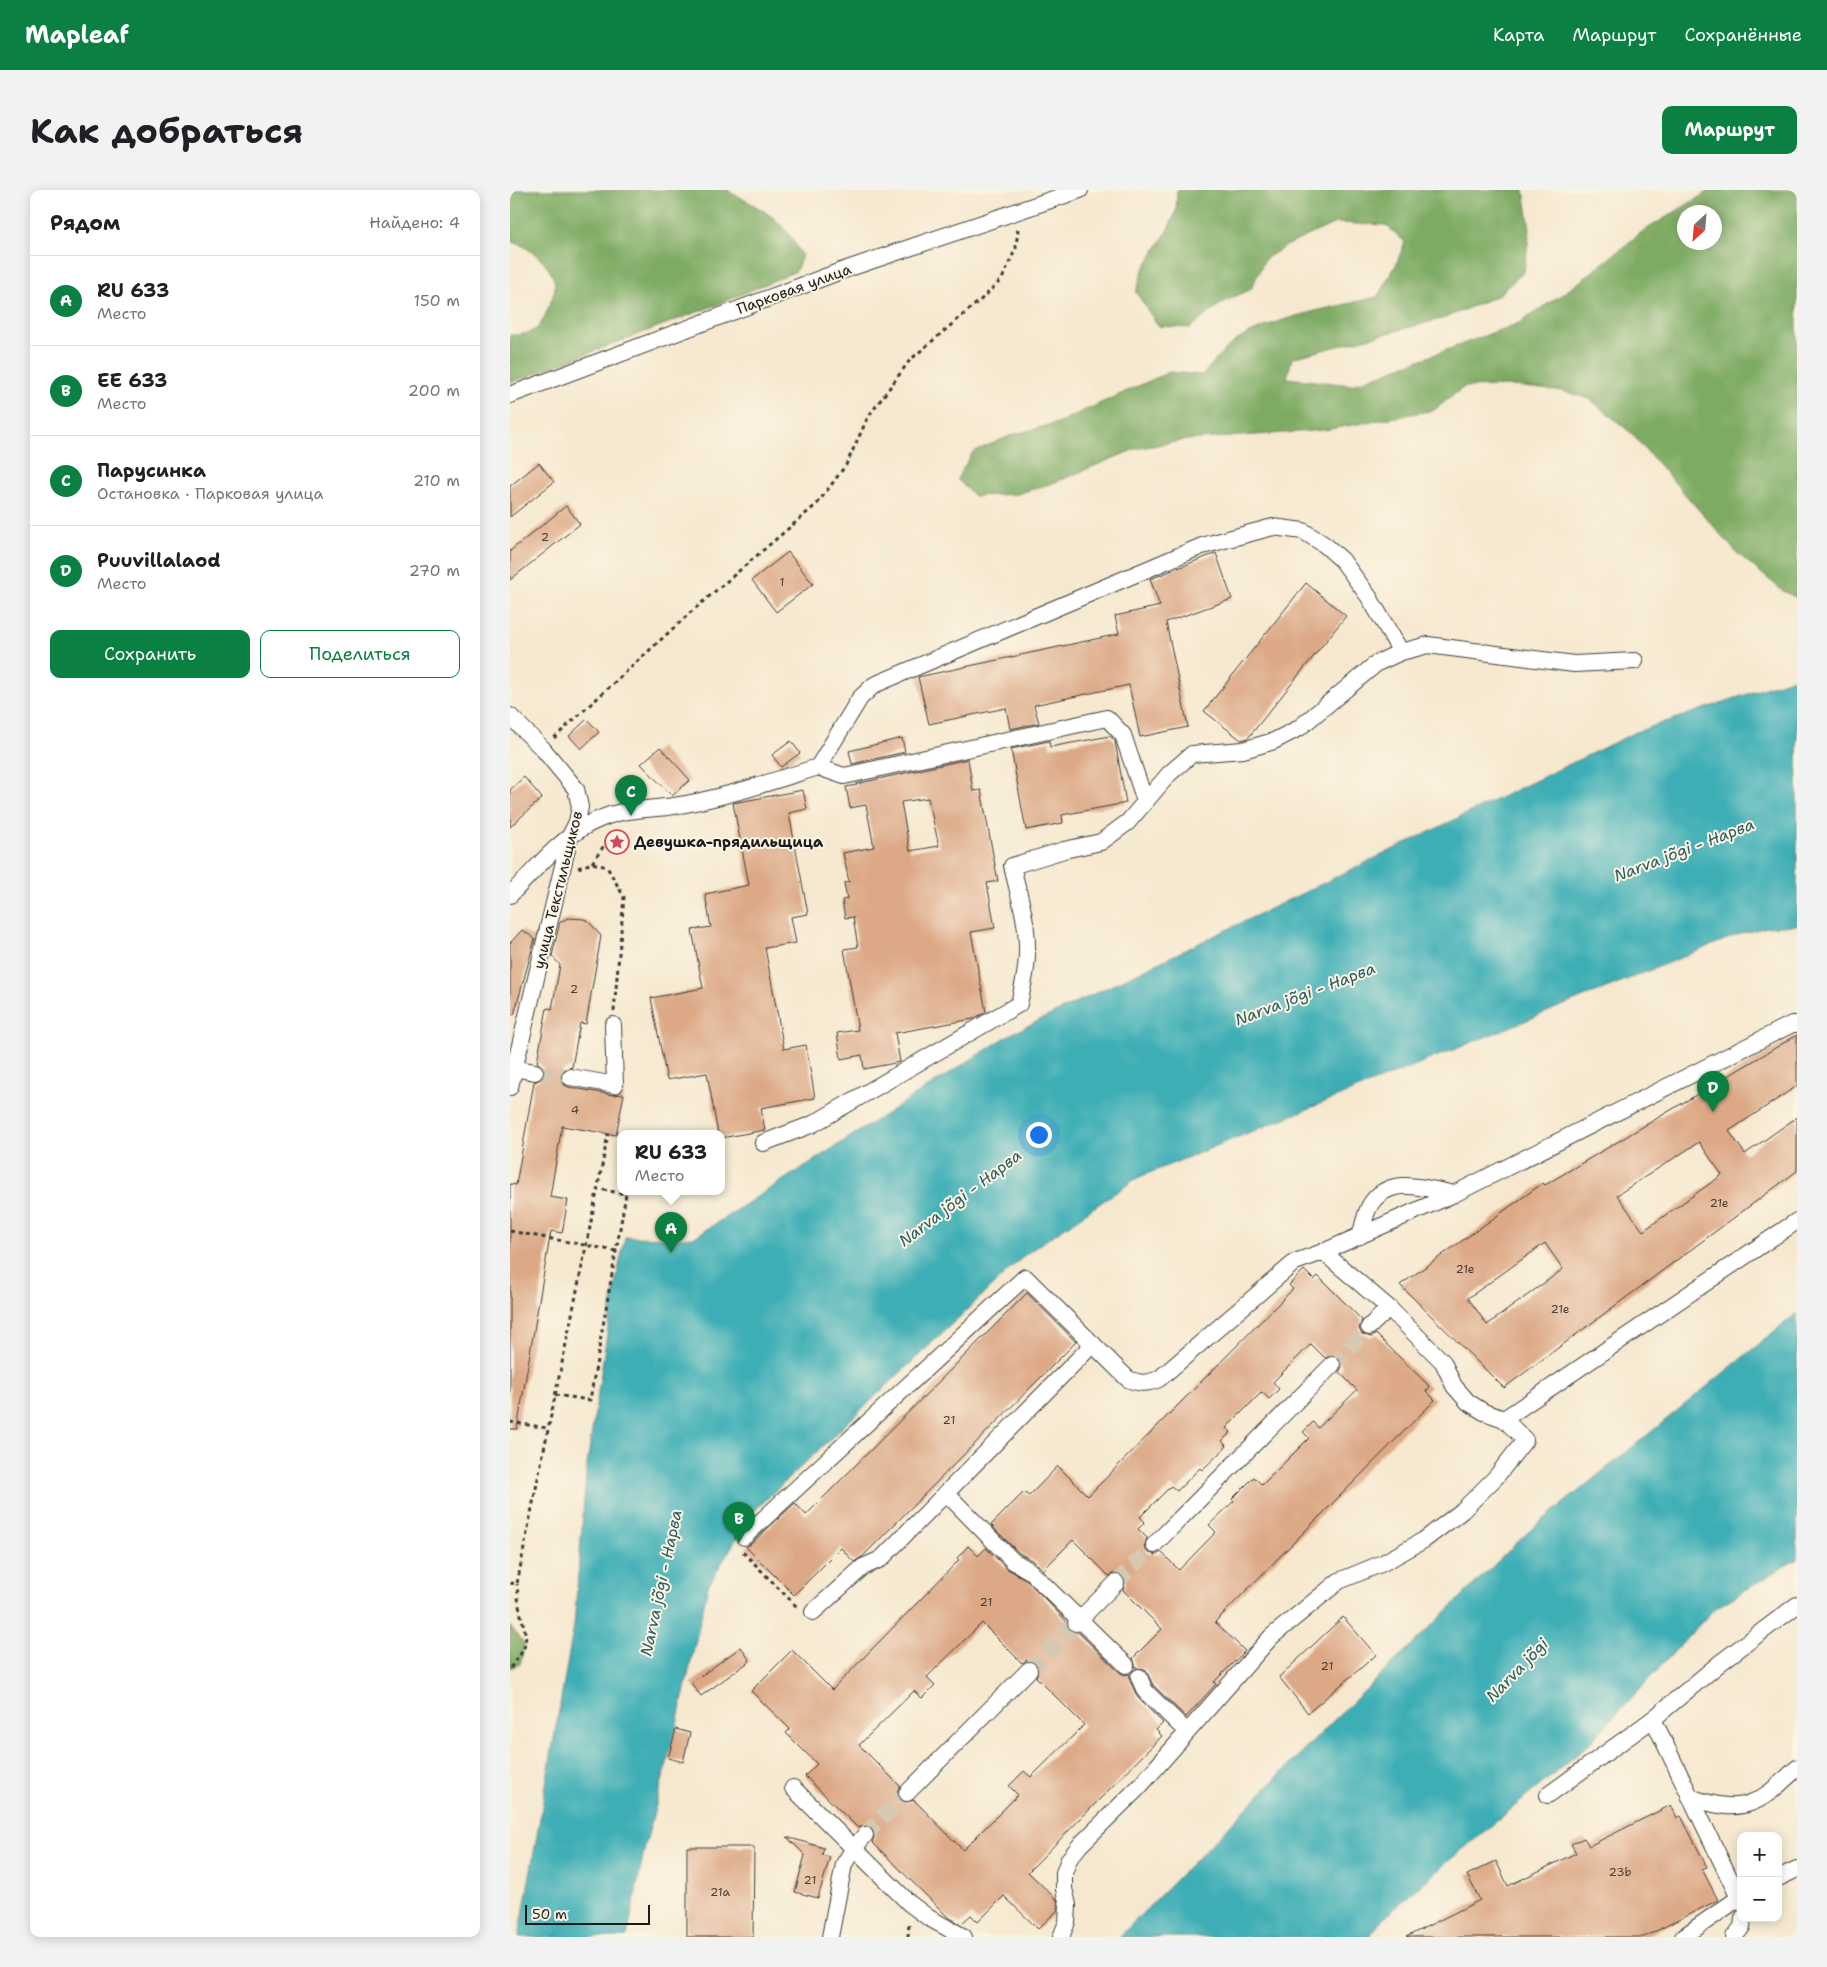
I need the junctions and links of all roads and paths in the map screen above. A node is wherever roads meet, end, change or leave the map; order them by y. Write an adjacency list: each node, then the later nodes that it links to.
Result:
1 (1080, 190): 2 (street, Парковая улица)
2 (1020, 209): 3 (street, Парковая улица); 7 (path)
3 (510, 395)
4 (1401, 652): 5 (street); 8 (street); 9 (street)
5 (1635, 661)
6 (510, 716): 7 (street, улица Текстильщиков)
7 (543, 749): 11 (street, улица Текстильщиков)
8 (818, 767): 9 (street); 10 (street)
9 (1145, 801): 22 (street)
10 (629, 809): 11 (street); 12 (path)
11 (570, 836): 13 (street, улица Текстильщиков); 14 (street)
12 (592, 864): 13 (path); 16 (path)
13 (560, 878): 17 (street, улица Текстильщиков)
14 (510, 895)
15 (1797, 1024): 25 (street)
16 (613, 1025): 19 (street)
17 (514, 1068): 18 (street); 20 (street, улица Текстильщиков)
18 (536, 1072)
19 (570, 1077)
20 (510, 1086)
21 (608, 1134): 23 (path)
22 (763, 1143)
23 (598, 1188): 24 (path); 30 (path)
24 (617, 1192)
25 (1454, 1194): 29 (street); 29 (street)
26 (626, 1195): 31 (path)
27 (1797, 1221): 38 (street)
28 (510, 1231): 30 (path)
29 (1360, 1236): 32 (street)
30 (587, 1247): 31 (path); 37 (path)
31 (616, 1251): 37 (path)
32 (1323, 1252): 33 (street); 35 (street)
33 (1389, 1308): 34 (street); 38 (street)
34 (1369, 1327)
35 (1093, 1344): 41 (street); 42 (street)
36 (1332, 1365): 43 (street)
37 (554, 1395): 40 (path)
38 (1504, 1419): 55 (street)
39 (510, 1422): 40 (path)
40 (547, 1428): 46 (path)
41 (946, 1493): 48 (street); 49 (street)
42 (744, 1537): 48 (path)
43 (1154, 1545)
44 (510, 1583): 46 (path)
45 (1116, 1583): 49 (street)
46 (517, 1584): 51 (path)
47 (1797, 1605): 54 (street)
48 (813, 1612)
49 (1078, 1621): 50 (street)
50 (1126, 1665)
51 (510, 1668)
52 (1029, 1670): 58 (street)
53 (1139, 1677): 55 (street)
54 (1653, 1719): 59 (street); 60 (street)
55 (1186, 1732): 70 (street)
56 (1797, 1768): 60 (street)
57 (793, 1788): 62 (street)
58 (907, 1794)
59 (1548, 1795)
60 (1690, 1797): 65 (street)
61 (865, 1835): 62 (street)
62 (854, 1848): 68 (street); 69 (street)
63 (1797, 1869): 64 (street)
64 (1780, 1877)
65 (1737, 1893)
66 (1737, 1901): 71 (street)
67 (1743, 1922): 72 (street)
68 (830, 1937)
69 (964, 1937)
70 (1060, 1937)
71 (1683, 1937)
72 (1734, 1937)

